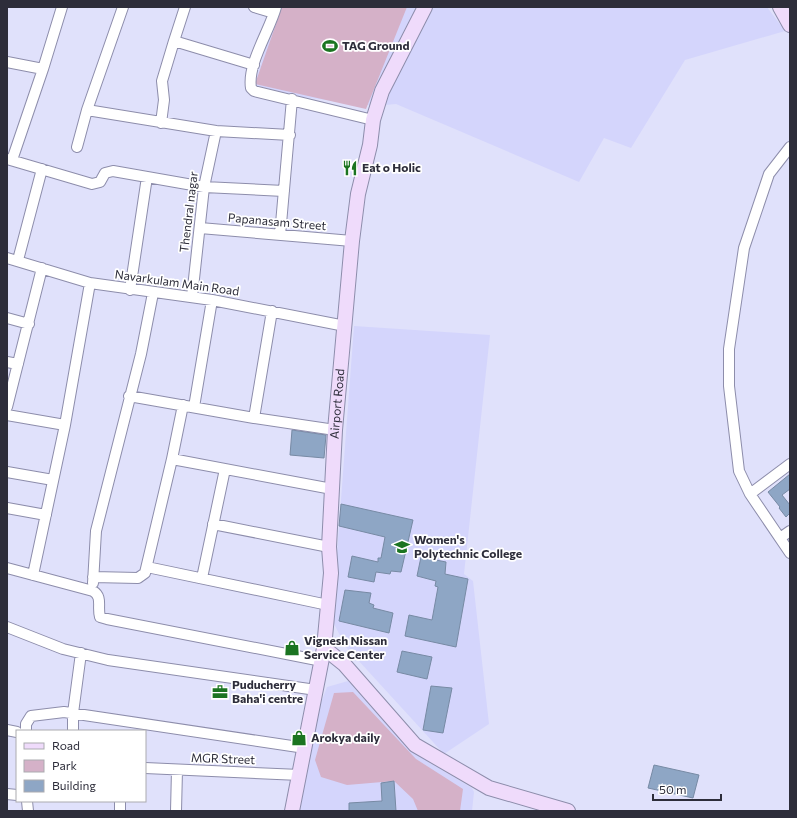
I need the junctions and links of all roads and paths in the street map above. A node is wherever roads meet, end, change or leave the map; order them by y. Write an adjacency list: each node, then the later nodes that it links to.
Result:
1 (62, 7): 12 (street)
2 (123, 7): 14 (street)
3 (185, 7): 9 (street)
4 (254, 7): 7 (street)
5 (425, 7): 15 (street, Airport Road)
6 (780, 7): 8 (street)
7 (275, 10): 11 (street)
8 (790, 25)
9 (174, 41): 11 (street); 16 (street)
10 (7, 62): 12 (street)
11 (254, 65): 13 (street)
12 (43, 69): 21 (street)
13 (292, 99): 15 (street); 18 (street)
14 (88, 110): 16 (street); 19 (street)
15 (373, 120): 28 (street, Airport Road)
16 (161, 123): 17 (street)
17 (216, 131): 18 (street); 24 (street, Thendral nagar)
18 (290, 135): 25 (street)
19 (77, 147)
20 (790, 147): 57 (street)
21 (10, 159): 22 (street)
22 (42, 169): 23 (street); 30 (street)
23 (147, 177): 24 (street); 33 (street)
24 (204, 187): 25 (street); 26 (street, Thendral nagar)
25 (284, 191): 27 (street)
26 (200, 228): 27 (street, Papanasam Street); 35 (street, Thendral nagar)
27 (280, 235): 28 (street, Papanasam Street)
28 (352, 241): 40 (street, Airport Road)
29 (7, 258): 30 (street, Navarkulam Main Road)
30 (18, 260): 31 (street, Navarkulam Main Road)
31 (42, 268): 32 (street, Navarkulam Main Road); 39 (street)
32 (90, 283): 33 (street, Navarkulam Main Road); 49 (street)
33 (130, 290): 34 (street, Navarkulam Main Road)
34 (153, 293): 35 (street, Navarkulam Main Road); 43 (street)
35 (192, 297): 36 (street, Navarkulam Main Road)
36 (212, 300): 37 (street, Navarkulam Main Road); 46 (street)
37 (272, 311): 40 (street, Navarkulam Main Road); 48 (street)
38 (7, 318): 39 (street)
39 (29, 324): 42 (street)
40 (345, 326): 50 (street, Airport Road)
41 (7, 362): 42 (street)
42 (18, 364): 45 (street)
43 (129, 396): 44 (street); 68 (street)
44 (183, 405): 46 (street); 51 (street)
45 (7, 407)
46 (194, 407): 48 (street)
47 (7, 415): 49 (street)
48 (254, 418): 50 (street)
49 (65, 426): 55 (street)
50 (335, 430): 56 (street, Airport Road)
51 (172, 459): 53 (street); 65 (street)
52 (790, 464): 57 (street)
53 (225, 469): 56 (street); 60 (street)
54 (7, 472): 55 (street)
55 (53, 480): 59 (street)
56 (332, 490): 63 (street, Airport Road)
57 (750, 494): 62 (street)
58 (7, 508): 59 (street)
59 (46, 515): 67 (street)
60 (213, 524): 63 (street); 69 (street)
61 (790, 531): 62 (street)
62 (780, 538): 64 (street)
63 (329, 547): 71 (street, Airport Road)
64 (790, 553)
65 (146, 567): 68 (street); 69 (street)
66 (7, 568): 67 (street)
67 (32, 575): 70 (street)
68 (93, 577): 70 (street)
69 (202, 578): 71 (street)
70 (93, 591): 74 (street)
71 (328, 605): 74 (street, Airport Road)
72 (7, 627): 73 (street)
73 (80, 653): 75 (street); 76 (street)
74 (323, 654): 75 (street, Airport Road); 85 (street)
75 (316, 690): 79 (street, Airport Road)
76 (73, 713): 77 (street); 78 (street); 79 (street)
77 (26, 730)
78 (73, 730)
79 (305, 748): 82 (street, Airport Road)
80 (146, 768): 81 (street, MGR Street)
81 (177, 770): 82 (street, MGR Street); 83 (street)
82 (300, 775): 84 (street, Airport Road)
83 (176, 811)
84 (292, 811)
85 (568, 811)

